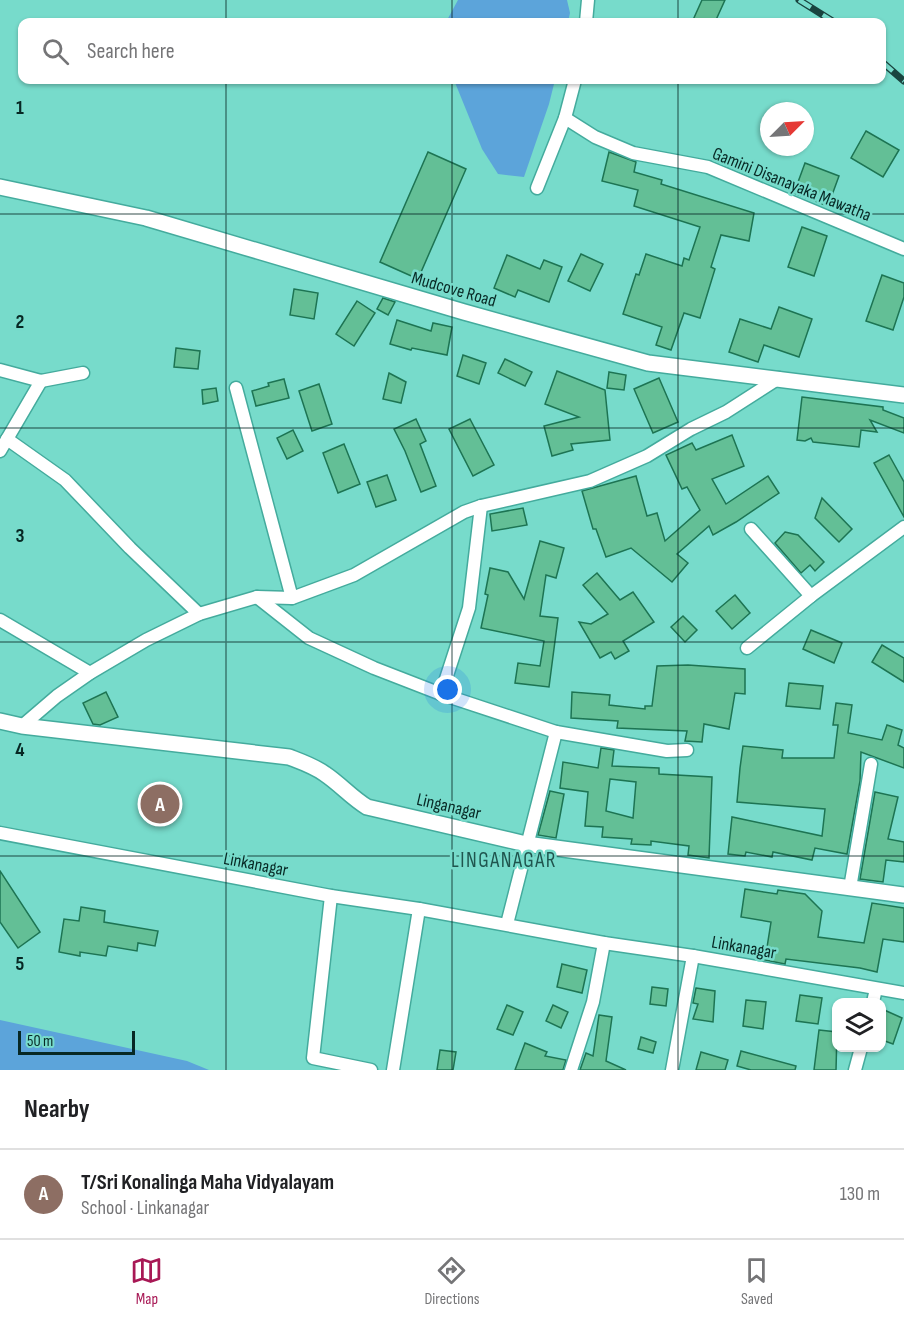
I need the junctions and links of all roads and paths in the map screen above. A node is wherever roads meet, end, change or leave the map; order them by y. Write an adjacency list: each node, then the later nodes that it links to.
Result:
1 (588, 0): 2 (street)
2 (586, 18)
3 (574, 84): 4 (street)
4 (565, 118): 6 (street); 7 (street, Gamini Disanayaka Mawatha)
5 (0, 187): 10 (street, Mudcove Road)
6 (537, 188)
7 (904, 249)
8 (0, 370): 11 (street)
9 (83, 373): 11 (street)
10 (779, 378): 13 (street, Mudcove Road); 16 (street)
11 (40, 381): 14 (street)
12 (236, 388): 21 (street)
13 (904, 395)
14 (8, 439): 15 (street); 22 (street)
15 (0, 450)
16 (481, 506): 21 (street); 26 (street)
17 (904, 526): 19 (street)
18 (751, 529): 19 (street)
19 (811, 596): 24 (street)
20 (257, 597): 21 (street); 22 (street); 26 (street)
21 (292, 598)
22 (200, 614): 25 (street)
23 (0, 620): 25 (street)
24 (747, 648)
25 (90, 673): 28 (street)
26 (441, 694): 29 (street)
27 (0, 721): 28 (street, Linganagar)
28 (22, 726): 33 (street, Linganagar)
29 (556, 732): 30 (street); 33 (street)
30 (687, 750)
31 (871, 764): 34 (street)
32 (0, 833): 36 (street, Linkanagar)
33 (526, 844): 34 (street, Linganagar); 38 (street)
34 (850, 888): 35 (street, Linganagar)
35 (904, 895)
36 (331, 896): 37 (street, Linkanagar); 45 (street)
37 (419, 909): 38 (street, Linkanagar); 46 (street)
38 (507, 924): 39 (street, Linkanagar)
39 (604, 943): 40 (street, Linkanagar); 47 (street)
40 (693, 957): 41 (street, Linkanagar); 48 (street)
41 (876, 989): 42 (street, Linkanagar); 43 (street)
42 (904, 993)
43 (874, 998)
44 (860, 1052): 49 (street)
45 (371, 1070)
46 (393, 1070)
47 (572, 1070)
48 (672, 1070)
49 (855, 1070)

